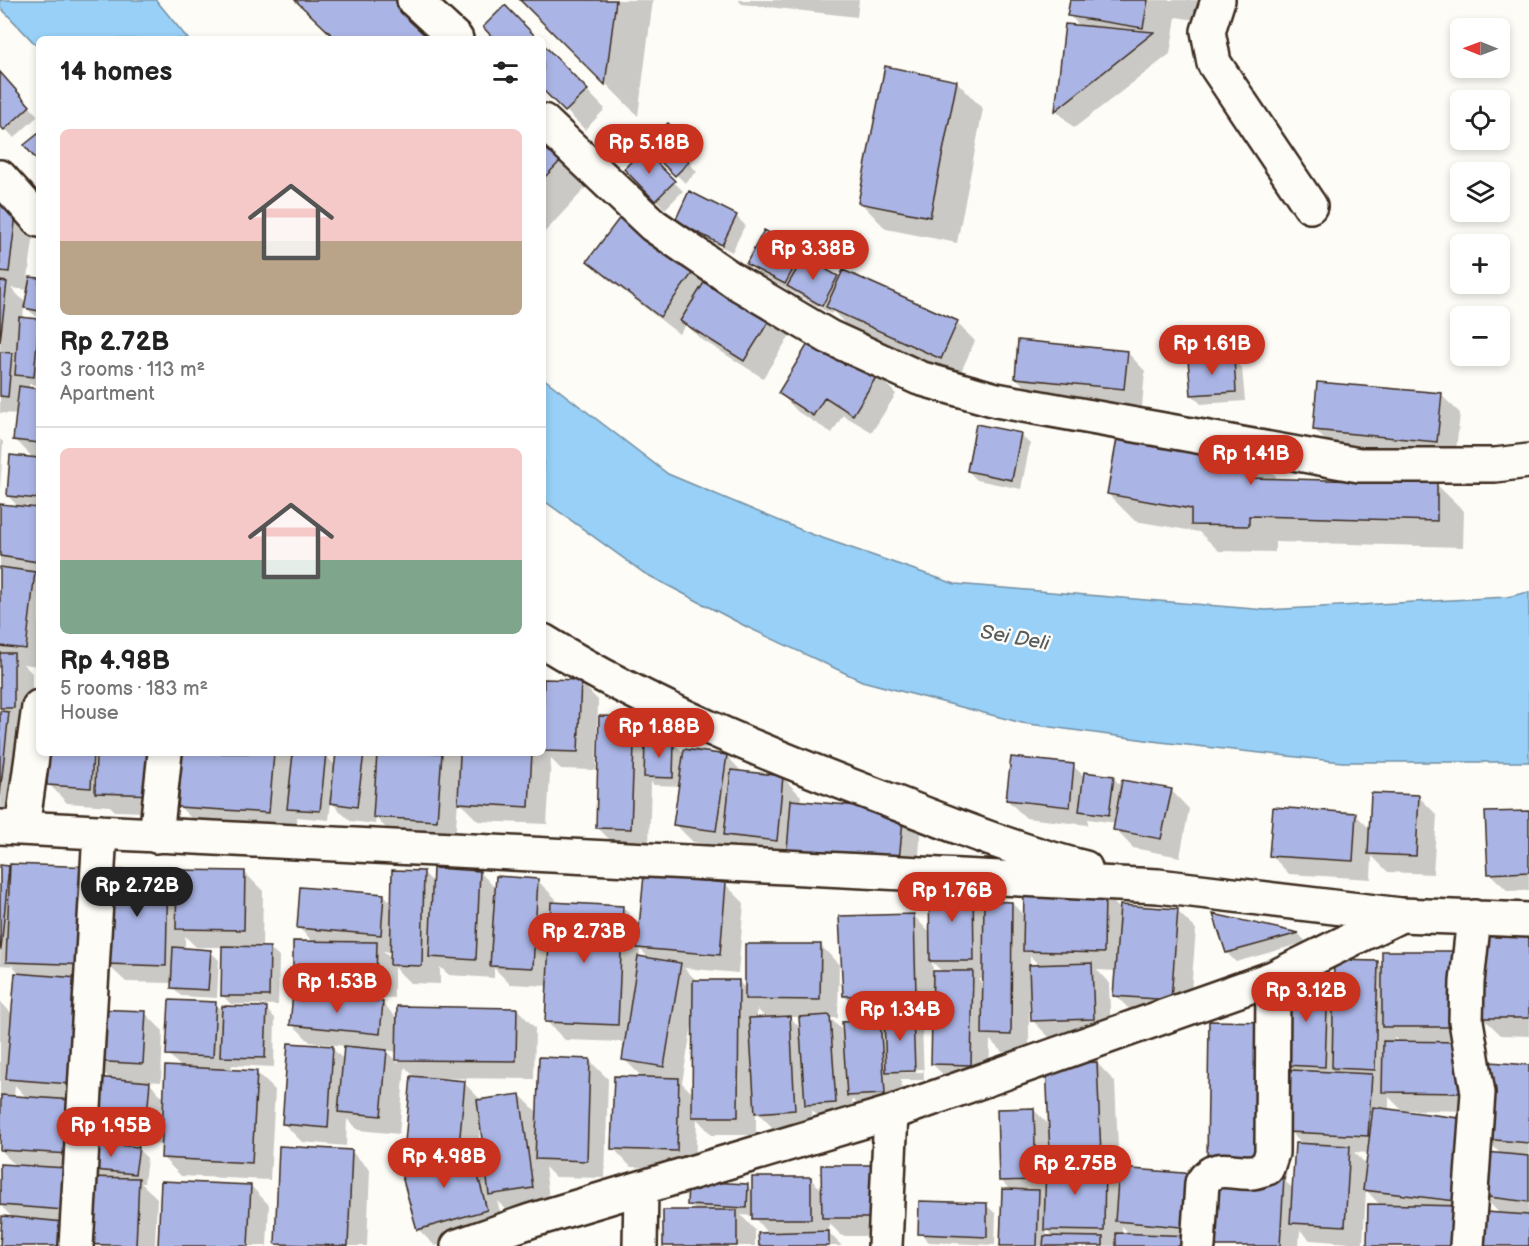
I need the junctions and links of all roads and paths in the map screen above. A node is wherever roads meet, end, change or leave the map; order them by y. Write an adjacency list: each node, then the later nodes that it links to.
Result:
1 (414, 0): 3 (street)
2 (1218, 0): 6 (street)
3 (453, 36)
4 (546, 124): 8 (street)
5 (0, 177): 7 (street)
6 (1310, 206)
7 (36, 217)
8 (1529, 461)
9 (546, 643): 15 (street)
10 (36, 720): 12 (street)
11 (165, 756): 14 (street)
12 (11, 828): 13 (street)
13 (100, 832): 14 (street); 23 (street)
14 (156, 836): 15 (street)
15 (1158, 886): 16 (street)
16 (1401, 915): 17 (street); 19 (street)
17 (1474, 917): 18 (street); 27 (street)
18 (1529, 920)
19 (1273, 978): 20 (street); 26 (street)
20 (891, 1113): 21 (street); 25 (street)
21 (641, 1190): 22 (street); 24 (street)
22 (463, 1245)
23 (76, 1246)
24 (640, 1246)
25 (885, 1246)
26 (1198, 1246)
27 (1467, 1246)

